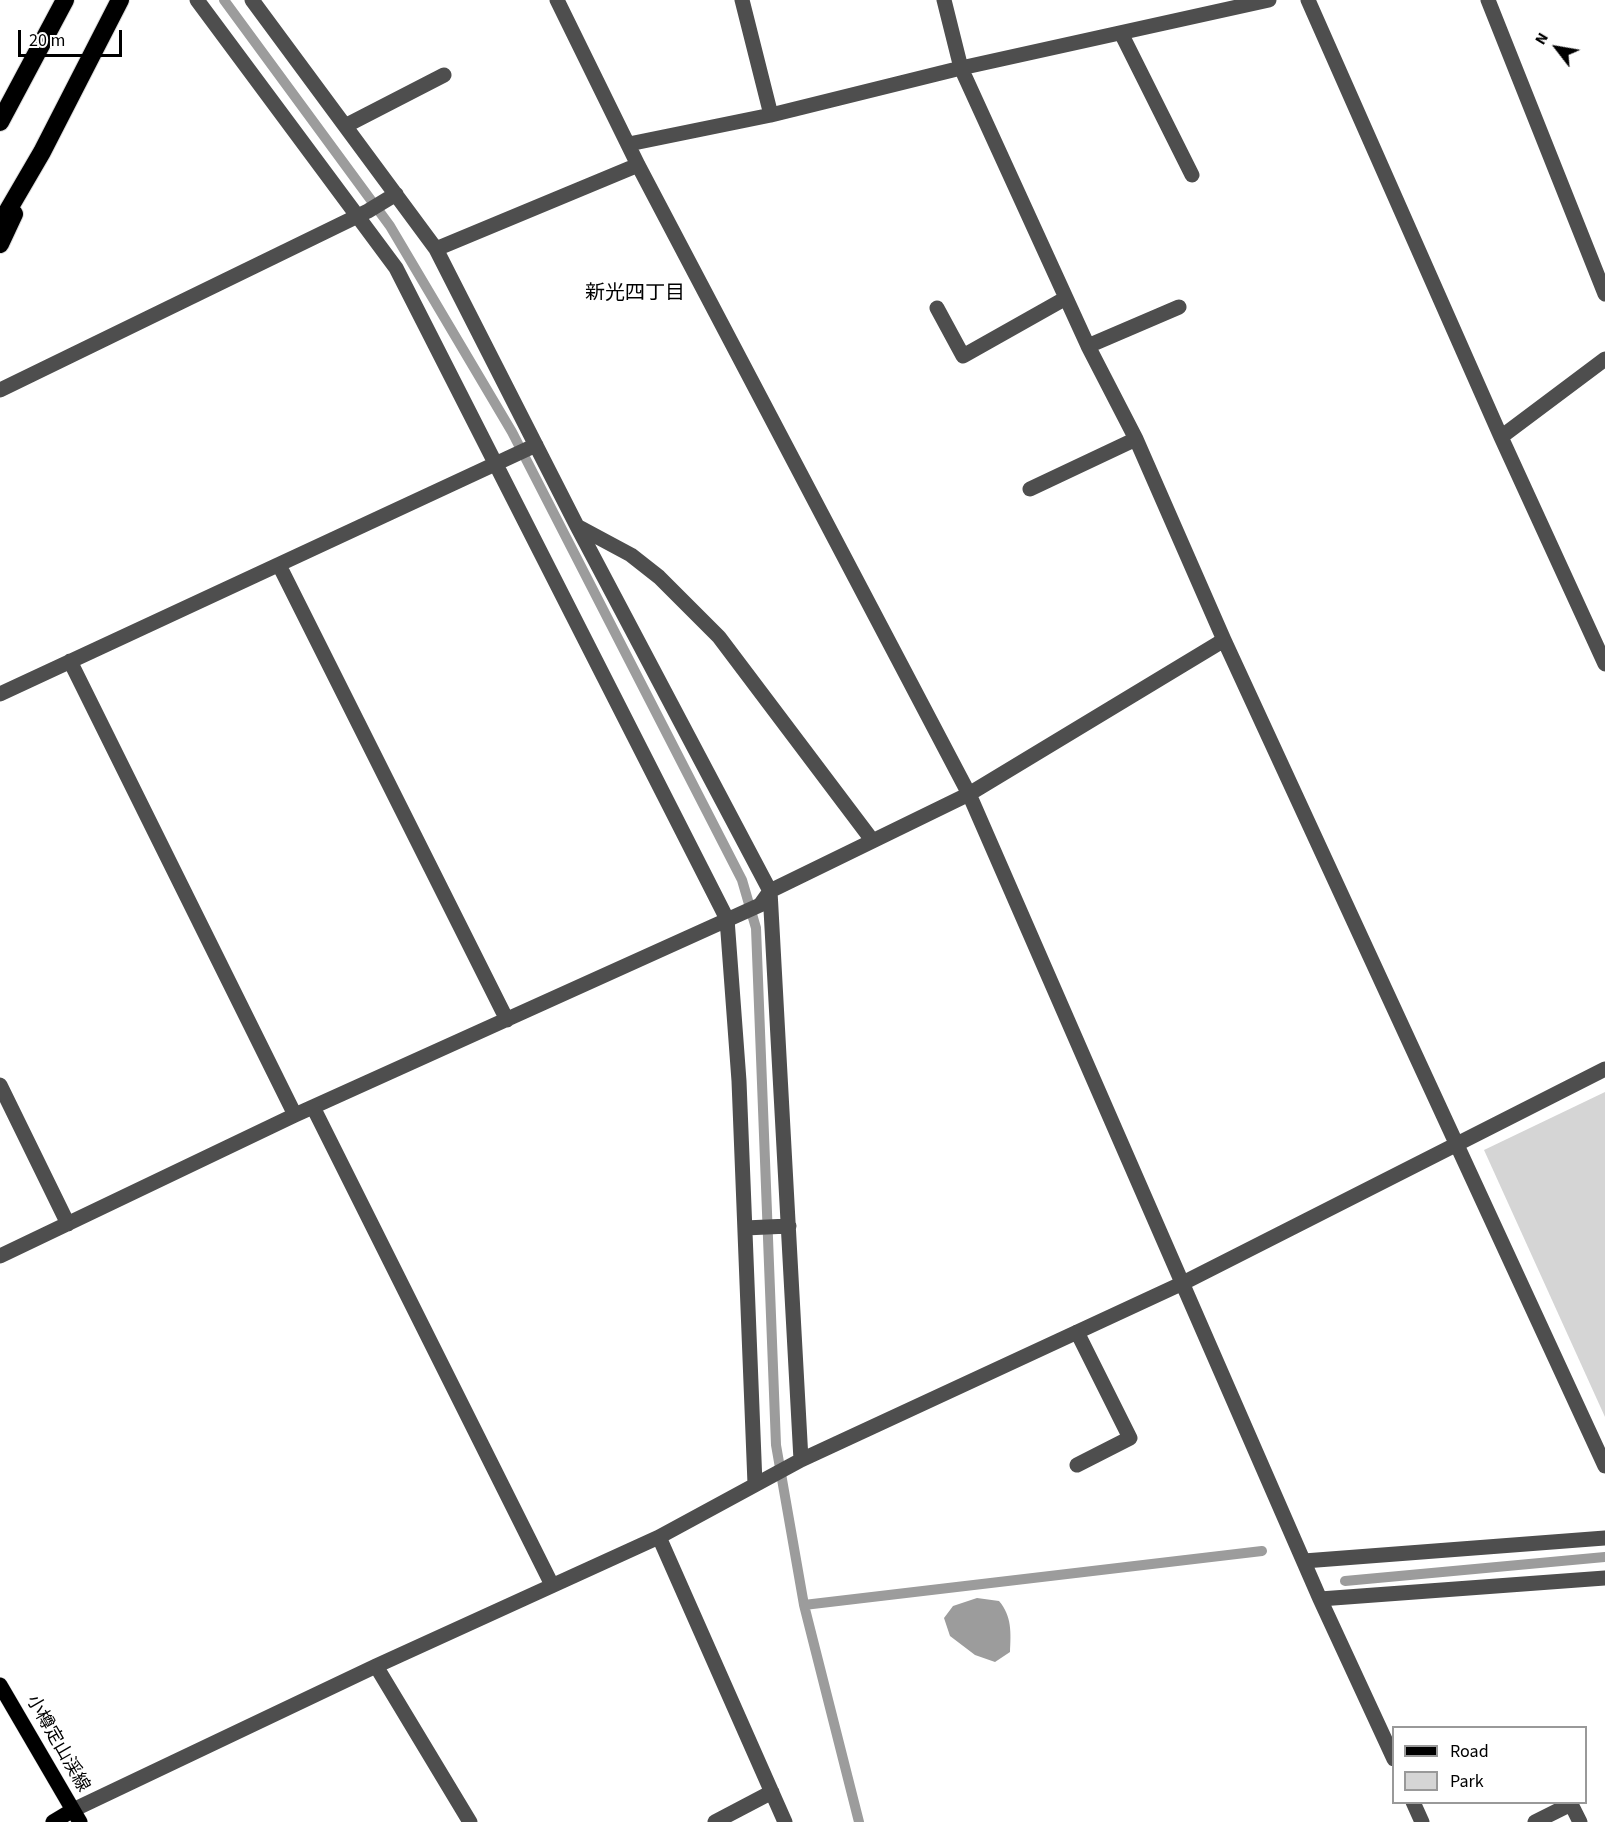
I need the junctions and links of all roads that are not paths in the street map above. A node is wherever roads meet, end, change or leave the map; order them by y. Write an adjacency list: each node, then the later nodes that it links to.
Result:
1 (65, 0): 15 (highway)
2 (120, 0): 18 (highway)
3 (197, 0): 22 (street)
4 (252, 0): 16 (street)
5 (557, 0): 17 (street)
6 (742, 0): 14 (street)
7 (944, 0): 12 (street)
8 (1269, 0): 11 (street)
9 (1308, 0): 33 (street)
10 (1488, 0): 26 (street)
11 (1121, 33): 12 (street); 20 (street)
12 (961, 68): 14 (street); 27 (street)
13 (444, 75): 16 (street)
14 (771, 116): 17 (street)
15 (0, 122)
16 (345, 126): 21 (street)
17 (629, 144): 19 (street)
18 (42, 152): 23 (highway); 24 (highway)
19 (639, 165): 25 (street); 44 (street)
20 (1192, 175)
21 (391, 197): 22 (street); 25 (street)
22 (363, 213): 32 (street); 36 (street)
23 (0, 224)
24 (0, 244)
25 (436, 249): 35 (street)
26 (1605, 294)
27 (1066, 298): 29 (street); 30 (street)
28 (1179, 307): 30 (street)
29 (937, 308)
30 (1088, 346): 34 (street)
31 (1605, 359): 33 (street)
32 (0, 390)
33 (1502, 437): 42 (street)
34 (1136, 439): 37 (street); 40 (street)
35 (532, 447): 36 (street); 38 (street)
36 (501, 463): 39 (street); 47 (street)
37 (1030, 489)
38 (578, 526): 45 (street); 46 (street)
39 (279, 565): 41 (street); 48 (street)
40 (1224, 640): 44 (street); 53 (street)
41 (70, 661): 43 (street); 52 (street)
42 (1605, 664)
43 (0, 694)
44 (969, 794): 45 (street); 58 (street)
45 (872, 840): 46 (street)
46 (771, 891): 47 (street); 55 (street)
47 (733, 916): 48 (street); 56 (street)
48 (507, 1020): 51 (street)
49 (1605, 1069): 53 (street)
50 (0, 1085): 54 (street)
51 (313, 1107): 52 (street); 68 (street)
52 (295, 1115): 54 (street)
53 (1457, 1142): 58 (street); 62 (street)
54 (68, 1224): 57 (street)
55 (782, 1227): 56 (street); 60 (street)
56 (751, 1228): 63 (street)
57 (0, 1256)
58 (1182, 1283): 59 (street); 66 (street)
59 (1077, 1332): 60 (street); 61 (street)
60 (796, 1463): 63 (street)
61 (1077, 1465)
62 (1605, 1466)
63 (761, 1481): 64 (street)
64 (659, 1537): 68 (street); 73 (street)
65 (1605, 1538): 66 (street)
66 (1304, 1561): 69 (street)
67 (1605, 1578): 69 (street)
68 (552, 1585): 70 (street)
69 (1320, 1599): 72 (street)
70 (376, 1666): 75 (street); 77 (street)
71 (0, 1685): 75 (main road, 小樽定山渓線)
72 (1392, 1755)
73 (772, 1792): 78 (street); 79 (street)
74 (1413, 1804): 80 (street)
75 (76, 1816): 76 (main road)
76 (52, 1822)
77 (470, 1822)
78 (715, 1822)
79 (785, 1822)
80 (1422, 1822)
81 (1535, 1822): 82 (street)
82 (1580, 1822)

